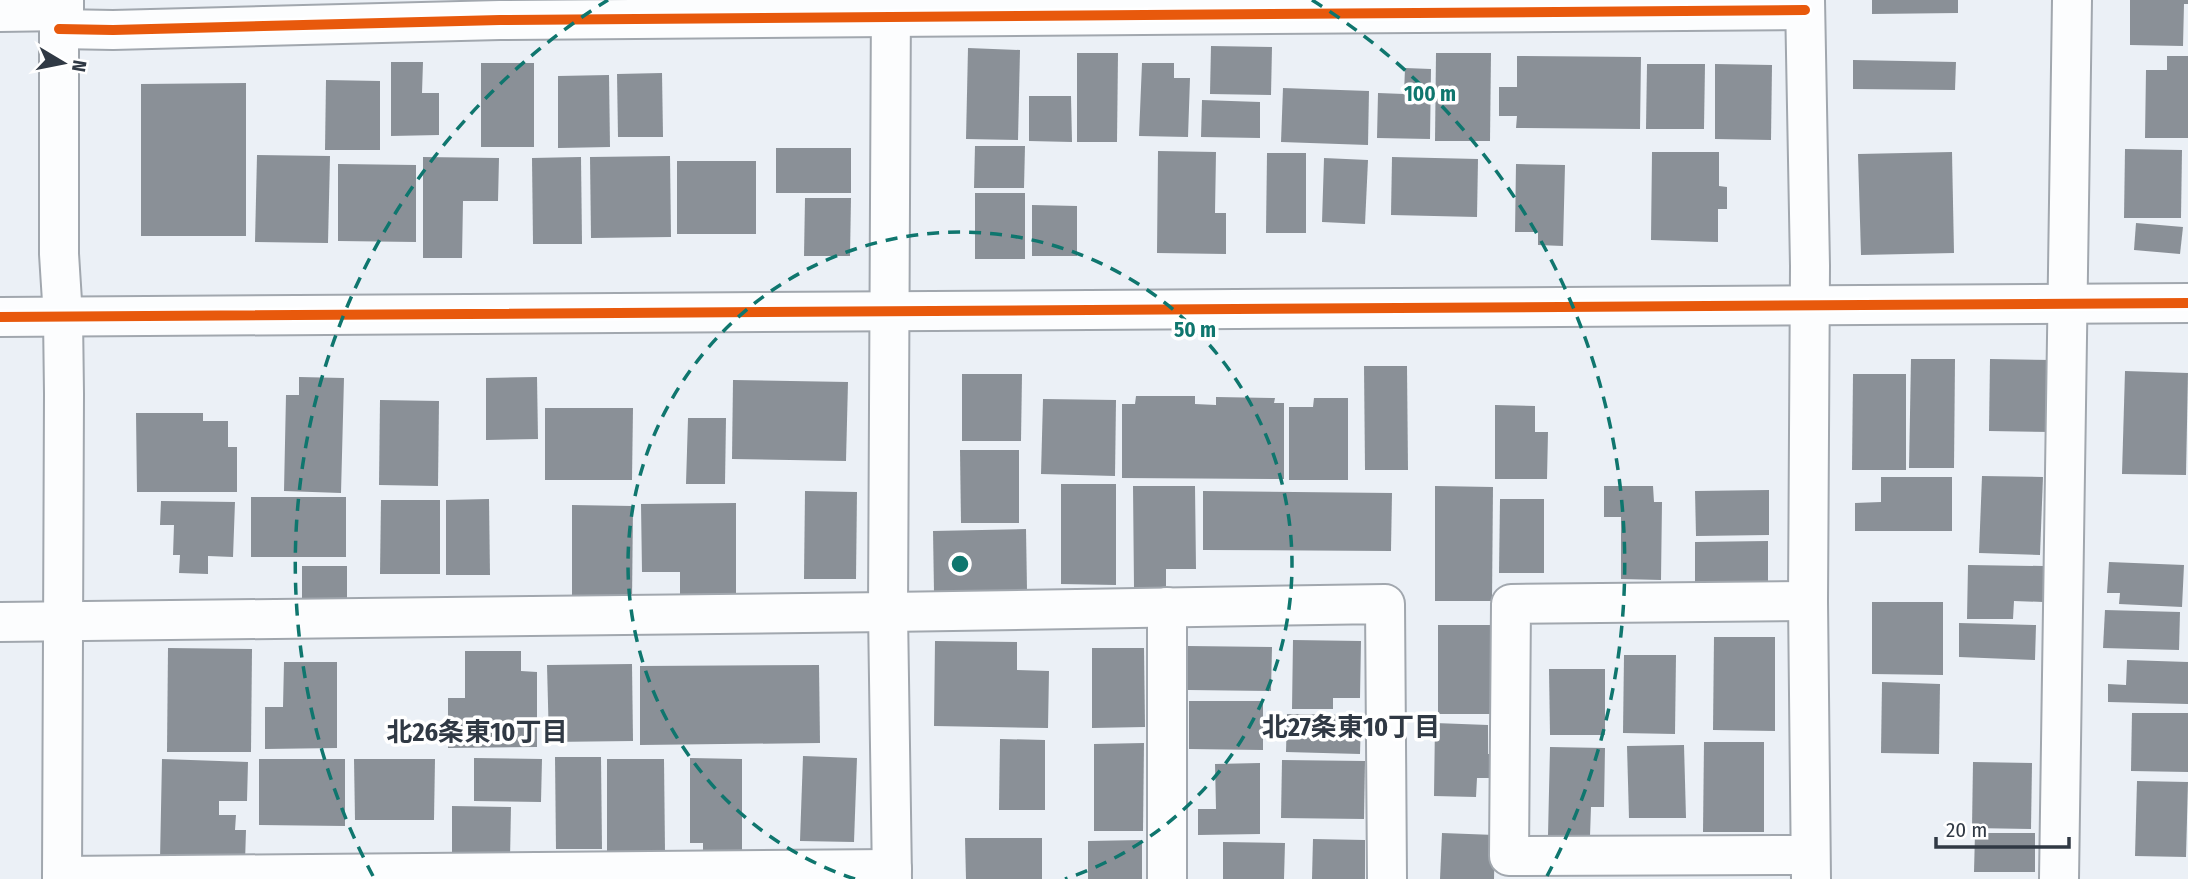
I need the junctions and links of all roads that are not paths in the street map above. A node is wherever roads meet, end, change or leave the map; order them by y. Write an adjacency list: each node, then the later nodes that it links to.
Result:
1 (2072, 0): 7 (street)
2 (1805, 5): 3 (street); 9 (street)
3 (891, 9): 4 (street); 10 (street)
4 (500, 10): 6 (street)
5 (0, 12): 6 (street)
6 (62, 13): 12 (street)
7 (2067, 303): 8 (street); 9 (street); 23 (street)
8 (2188, 303)
9 (1810, 305): 10 (street); 13 (street)
10 (891, 312): 12 (street); 15 (street)
11 (0, 317): 12 (street)
12 (63, 317): 16 (street)
13 (1808, 601): 18 (street); 18 (street)
14 (1167, 607): 15 (street); 21 (street); 22 (street)
15 (888, 612): 16 (street); 19 (street)
16 (62, 621): 17 (street); 20 (street)
17 (0, 622)
18 (1810, 867)
19 (892, 874): 20 (street)
20 (62, 877)
21 (1167, 879)
22 (1387, 879)
23 (2059, 879)

